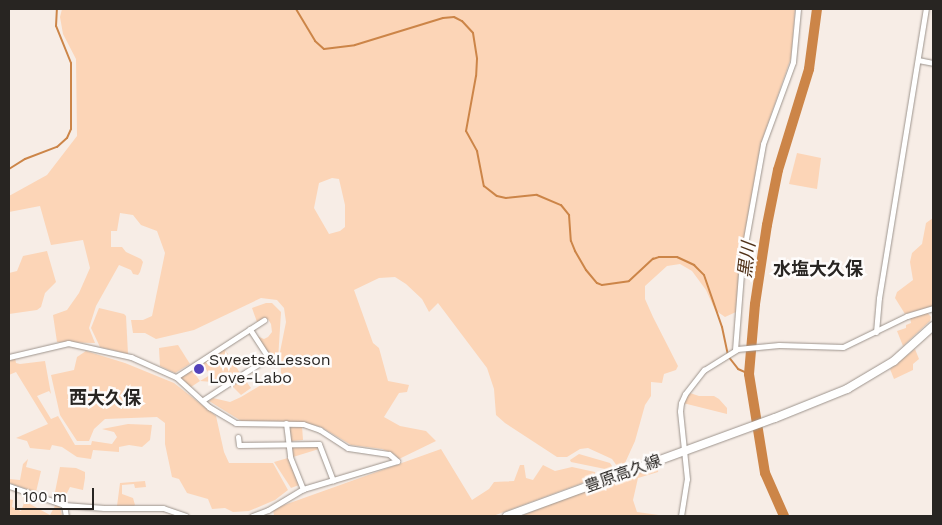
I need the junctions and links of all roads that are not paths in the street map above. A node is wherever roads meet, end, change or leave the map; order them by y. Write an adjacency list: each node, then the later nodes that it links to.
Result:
1 (798, 9): 10 (street)
2 (926, 9): 3 (street)
3 (918, 60): 4 (street); 9 (street)
4 (933, 63)
5 (933, 308): 9 (street)
6 (264, 320): 8 (street)
7 (933, 326): 17 (main road, 豊原高久線)
8 (250, 329): 12 (street); 13 (street)
9 (876, 332): 10 (street)
10 (735, 350): 17 (street)
11 (9, 357): 12 (street)
12 (176, 377): 13 (street)
13 (203, 400): 14 (street)
14 (286, 423): 16 (street); 18 (street)
15 (238, 437): 16 (street)
16 (287, 444): 18 (street); 20 (street)
17 (684, 452): 25 (main road, 豊原高久線); 26 (street)
18 (333, 480): 20 (street)
19 (9, 486): 21 (street)
20 (303, 489): 24 (street)
21 (64, 505): 22 (street); 23 (street)
22 (66, 516)
23 (186, 516)
24 (252, 516)
25 (507, 516)
26 (682, 516)

